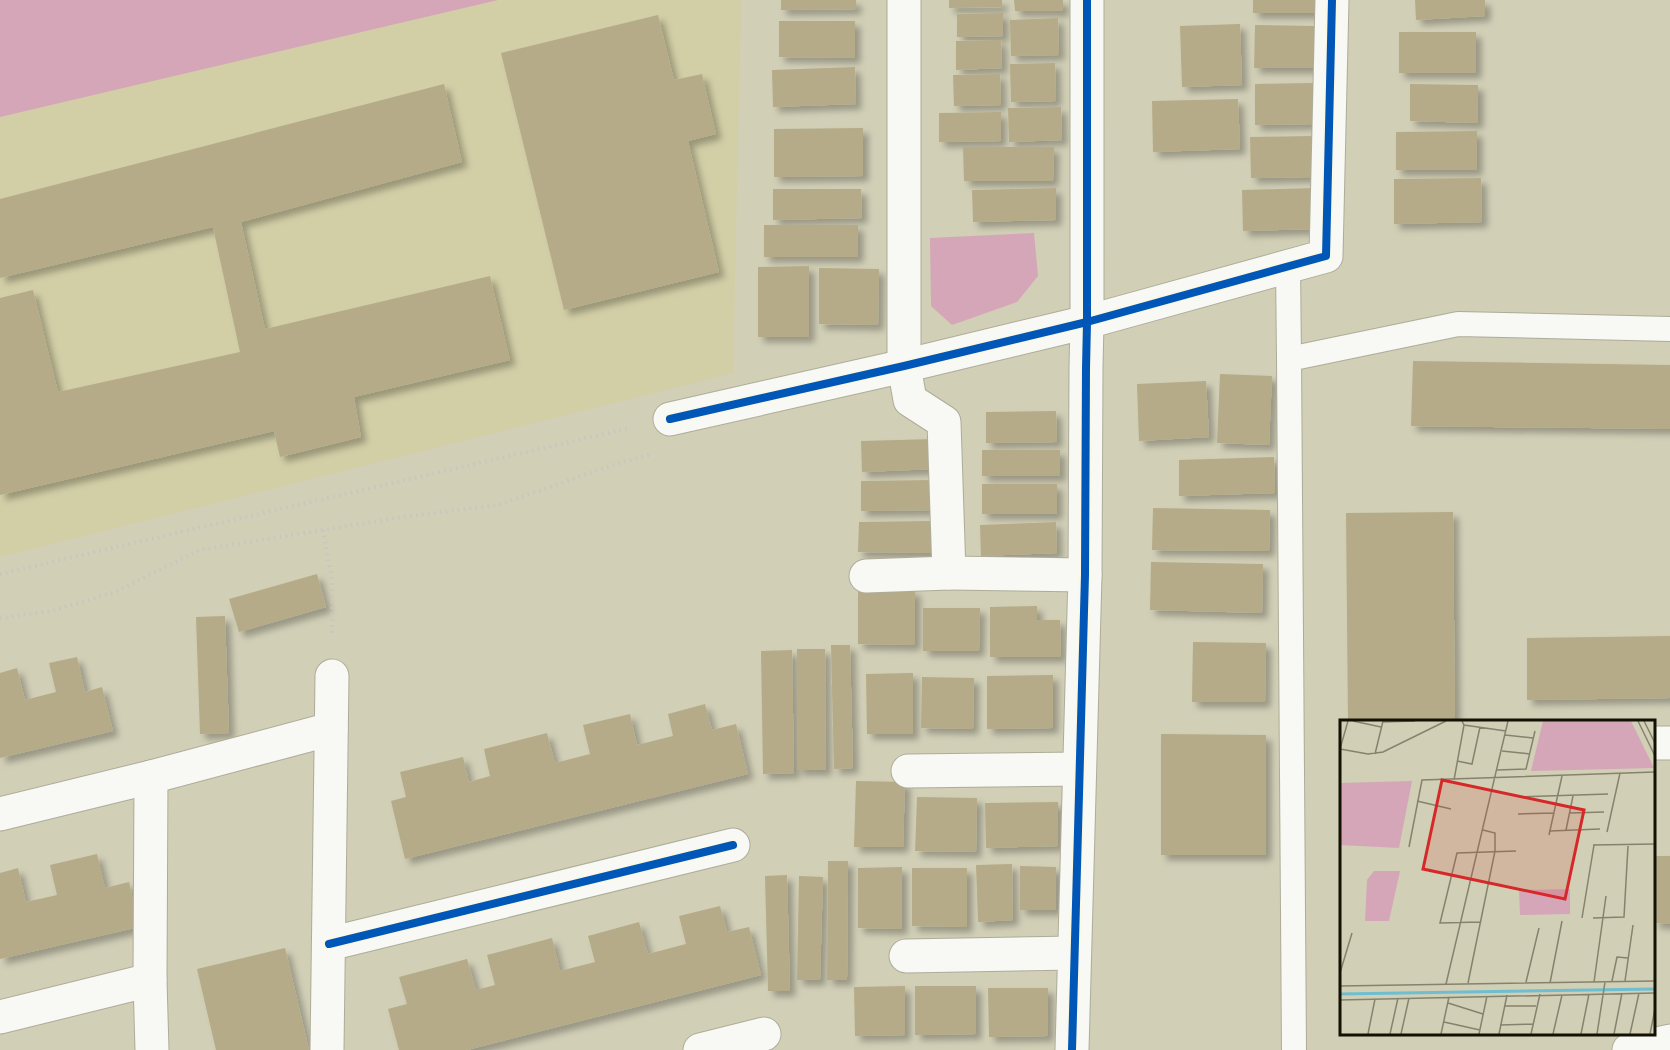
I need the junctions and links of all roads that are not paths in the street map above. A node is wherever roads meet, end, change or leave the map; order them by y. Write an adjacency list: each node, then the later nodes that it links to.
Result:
1 (904, 0): 8 (street)
2 (1087, 0): 5 (street)
3 (1332, 0): 4 (street)
4 (1288, 266): 5 (street); 7 (lane)
5 (1087, 322): 8 (street); 11 (street)
6 (1670, 329): 7 (lane)
7 (1289, 359): 31 (lane)
8 (904, 366): 9 (street); 10 (street)
9 (670, 419)
10 (949, 573): 11 (street); 12 (street)
11 (1085, 575): 15 (street)
12 (866, 576)
13 (332, 676): 14 (street)
14 (331, 729): 17 (street); 20 (street)
15 (1079, 769): 16 (street); 21 (street)
16 (908, 771)
17 (151, 777): 18 (street); 23 (street)
18 (0, 814)
19 (733, 845): 20 (street)
20 (329, 944): 28 (street)
21 (1074, 953): 22 (street); 30 (street)
22 (906, 956)
23 (150, 980): 24 (street); 27 (street)
24 (0, 1017)
25 (764, 1034): 29 (street)
26 (1670, 1041): 32 (street)
27 (152, 1050)
28 (327, 1050)
29 (700, 1050)
30 (1072, 1050)
31 (1293, 1050)
32 (1629, 1050)

